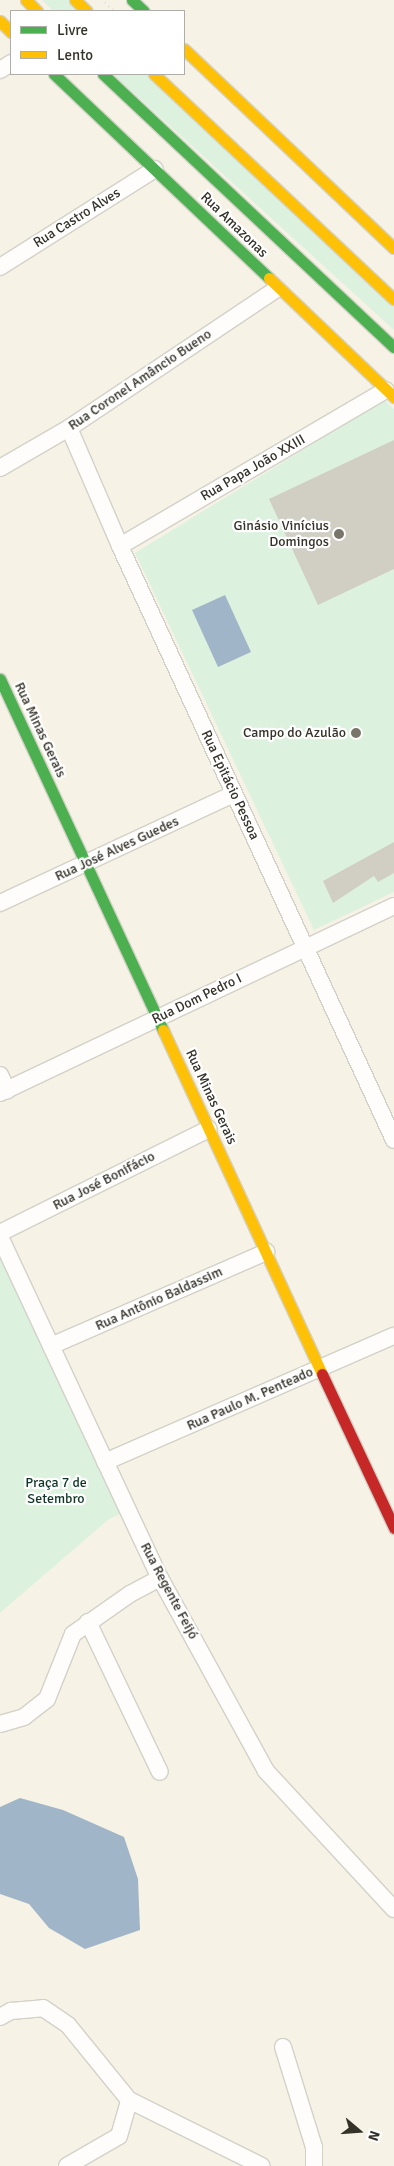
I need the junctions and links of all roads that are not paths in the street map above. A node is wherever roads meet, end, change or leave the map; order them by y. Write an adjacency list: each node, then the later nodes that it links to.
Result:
1 (26, 0): 4 (street)
2 (75, 0): 5 (street)
3 (132, 0): 6 (street)
4 (36, 10)
5 (86, 10)
6 (143, 10)
7 (0, 21): 8 (street)
8 (10, 31)
9 (185, 50): 14 (street)
10 (55, 75): 13 (street, Rua Amazonas)
11 (104, 75): 18 (street)
12 (155, 75): 17 (street)
13 (154, 169): 15 (street, Rua Castro Alves); 16 (street, Rua Amazonas)
14 (394, 248)
15 (0, 267)
16 (277, 289): 19 (street, Rua Amazonas); 20 (street, Rua Coronel Amâncio Bueno)
17 (394, 299)
18 (394, 347)
19 (390, 393): 22 (street, Rua Papa João XXIII)
20 (69, 428): 21 (street, Rua Coronel Amâncio Bueno); 22 (street, Rua Epitácio Pessoa)
21 (0, 468)
22 (120, 546): 24 (street, Rua Epitácio Pessoa)
23 (0, 679): 25 (street, Rua Minas Gerais)
24 (234, 794): 25 (street, Rua José Alves Guedes); 28 (street, Rua Epitácio Pessoa)
25 (85, 864): 26 (street, Rua José Alves Guedes); 29 (street, Rua Minas Gerais)
26 (0, 903)
27 (394, 906): 28 (street, Rua Dom Pedro I)
28 (306, 947): 29 (street, Rua Dom Pedro I); 32 (street, Rua Epitácio Pessoa)
29 (157, 1018): 30 (street, Rua Dom Pedro I); 31 (street, Rua Minas Gerais)
30 (2, 1086)
31 (209, 1129): 33 (street, Rua José Bonifácio); 34 (street, Rua Minas Gerais)
32 (394, 1140)
33 (0, 1235): 36 (street, Rua Regente Feijó)
34 (266, 1252): 36 (street, Rua Antônio Baldassim); 37 (street, Rua Minas Gerais)
35 (394, 1336): 37 (street, Rua Paulo M. Penteado)
36 (51, 1346): 38 (street, Rua Regente Feijó)
37 (320, 1368): 38 (street, Rua Paulo M. Penteado); 39 (street, Rua Minas Gerais)
38 (105, 1462): 40 (street, Rua Regente Feijó)
39 (394, 1528)
40 (160, 1578): 41 (street); 44 (street, Rua Regente Feijó)
41 (88, 1622): 42 (street); 43 (street)
42 (0, 1724)
43 (160, 1772)
44 (394, 1909)
45 (0, 2017): 47 (street)
46 (283, 2047): 50 (street)
47 (129, 2100): 48 (street); 49 (street)
48 (67, 2166)
49 (262, 2166)
50 (314, 2166)

